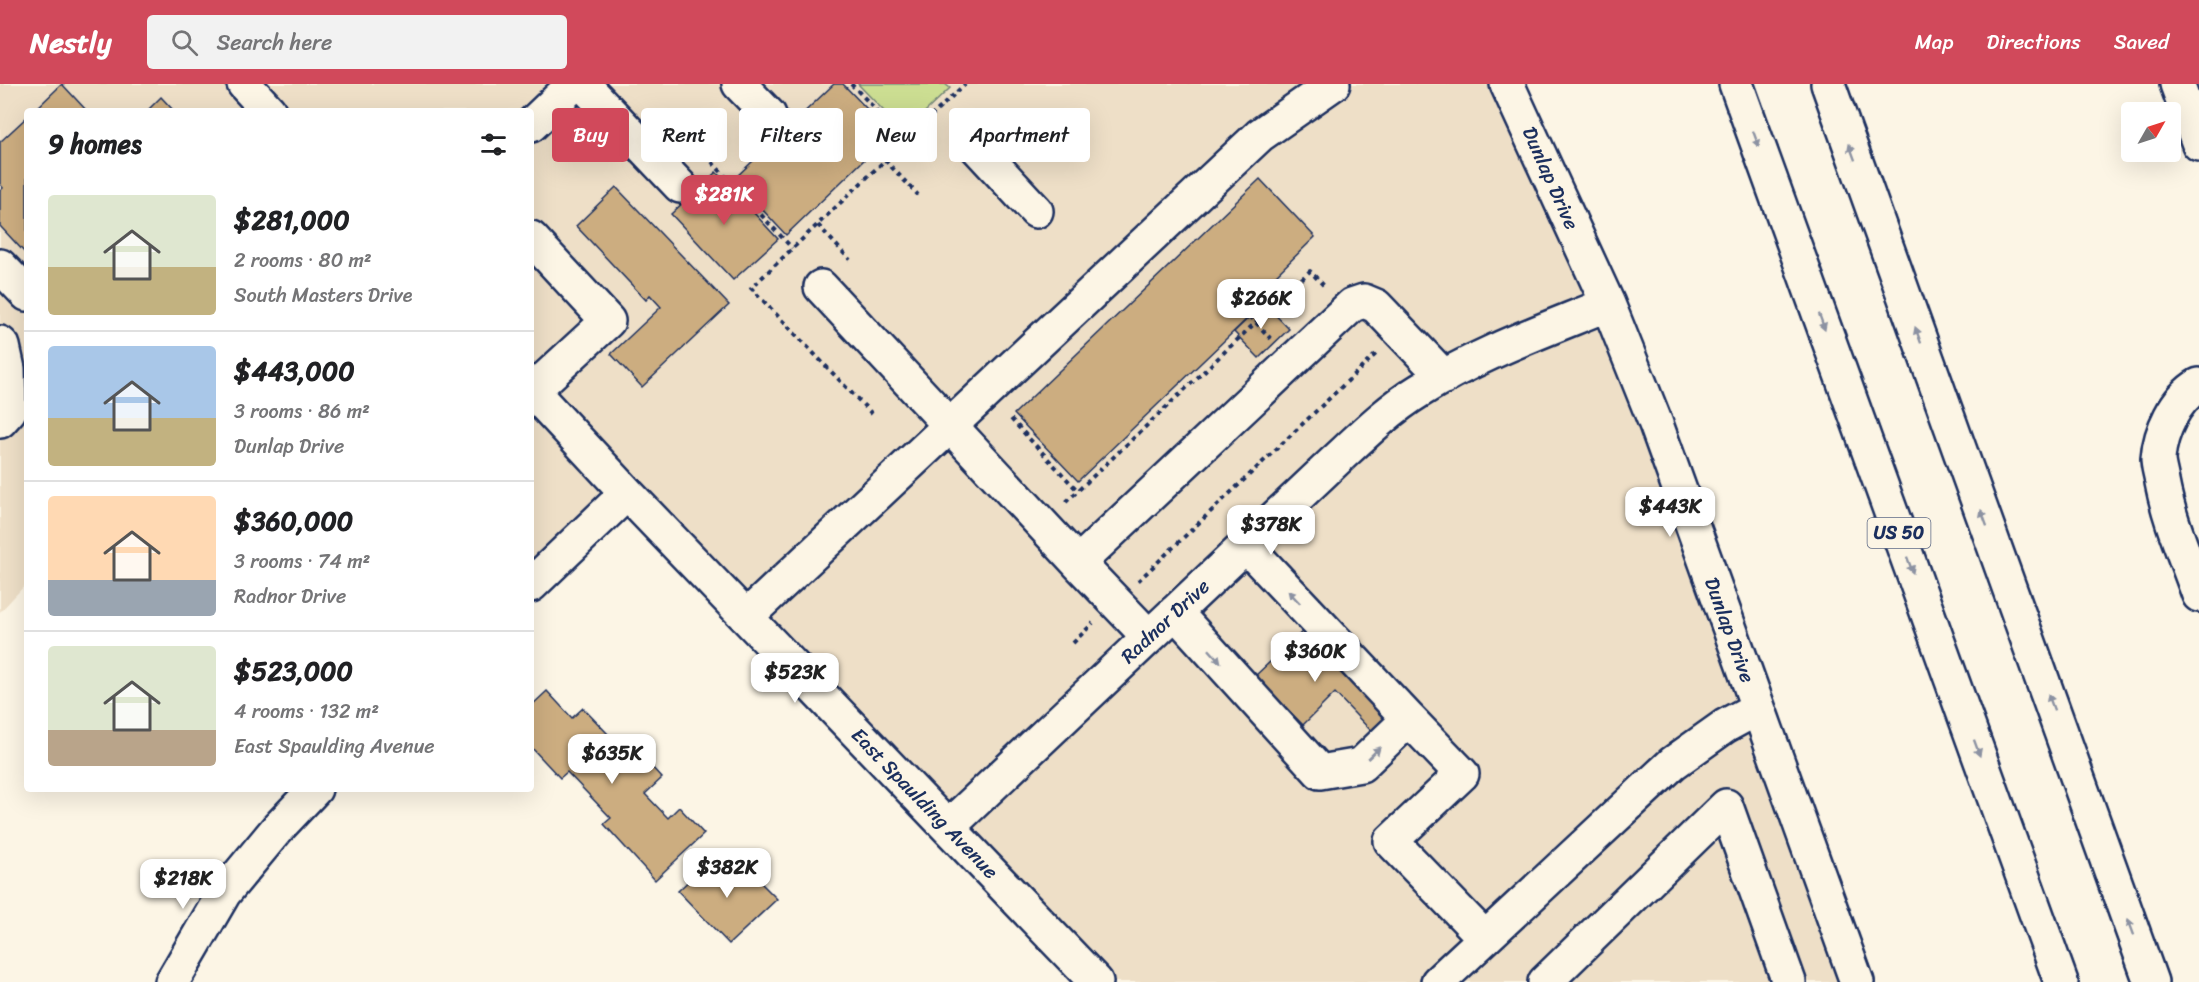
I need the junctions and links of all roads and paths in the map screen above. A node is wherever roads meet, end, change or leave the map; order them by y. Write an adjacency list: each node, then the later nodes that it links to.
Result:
1 (243, 84): 12 (main road)
2 (574, 84): 16 (main road)
3 (583, 84): 22 (main road)
4 (740, 84): 13 (main road)
5 (851, 84): 14 (path)
6 (965, 84): 15 (path)
7 (1333, 84): 43 (main road)
8 (1507, 84): 32 (main road, Dunlap Drive)
9 (1736, 84): 67 (main road, US 50, one-way to 67)
10 (1828, 84): 68 (main road, one-way to 10)
11 (2177, 84): 17 (main road)
12 (266, 108)
13 (762, 108)
14 (874, 108)
15 (937, 111)
16 (534, 122)
17 (2199, 144)
18 (712, 162): 27 (path)
19 (883, 162): 25 (path)
20 (887, 162): 23 (path)
21 (991, 162): 24 (main road)
22 (680, 186)
23 (918, 195)
24 (1036, 211)
25 (818, 225): 27 (path); 28 (path)
26 (534, 241): 38 (main road)
27 (792, 248): 40 (path)
28 (850, 260)
29 (0, 266): 31 (main road)
30 (821, 287): 43 (main road)
31 (24, 291)
32 (1608, 304): 36 (main road, Radnor Drive); 56 (main road, Dunlap Drive)
33 (1346, 310): 34 (main road); 44 (path); 48 (main road)
34 (1400, 331): 36 (main road); 51 (path)
35 (0, 344): 41 (main road)
36 (1444, 377): 47 (main road, Radnor Drive)
37 (2199, 385): 50 (main road)
38 (534, 389)
39 (534, 393): 45 (main road, East Spaulding Avenue)
40 (872, 414)
41 (5, 416)
42 (1011, 418): 44 (path)
43 (949, 426): 46 (main road); 53 (main road)
44 (1078, 491): 46 (path)
45 (627, 493): 49 (main road); 53 (main road, East Spaulding Avenue)
46 (1041, 526): 48 (main road)
47 (1246, 546): 52 (main road, Radnor Drive); 57 (main road, one-way to 47)
48 (1078, 564): 51 (main road)
49 (534, 582)
50 (2199, 595)
51 (1116, 602): 54 (main road); 55 (path)
52 (1175, 612): 54 (main road, Radnor Drive); 57 (main road, one-way to 57)
53 (746, 616): 59 (main road, East Spaulding Avenue)
54 (1149, 637): 59 (main road, Radnor Drive)
55 (1073, 643)
56 (1758, 708): 60 (main road); 66 (main road, Dunlap Drive)
57 (1409, 719): 60 (main road)
58 (312, 792): 61 (main road)
59 (948, 827): 62 (main road, East Spaulding Avenue)
60 (1485, 938): 63 (main road)
61 (172, 982)
62 (1096, 982)
63 (1438, 982)
64 (1545, 982): 65 (main road)
65 (1789, 982)
66 (1857, 982)
67 (2061, 982)
68 (2151, 982)

